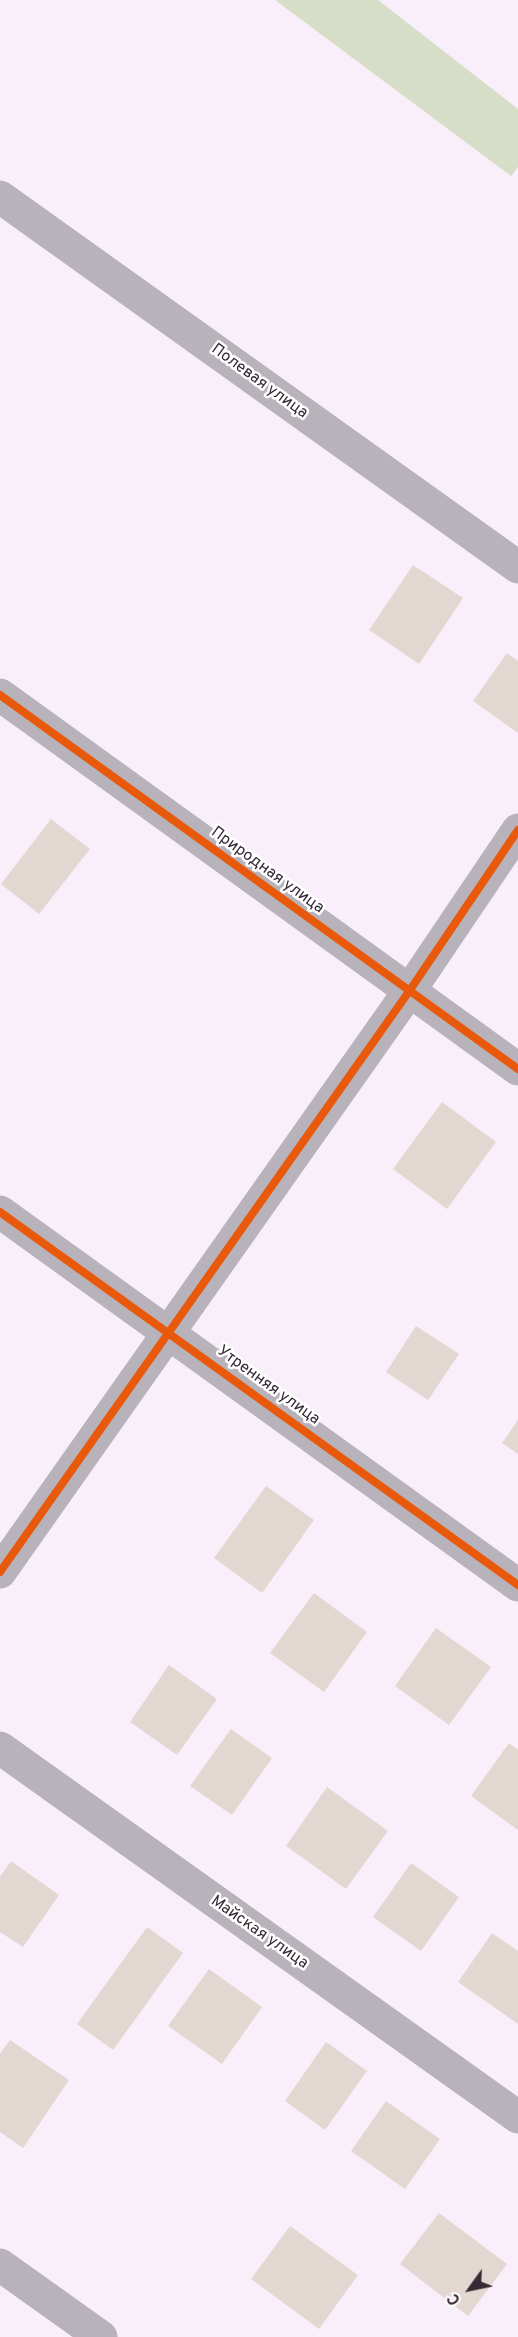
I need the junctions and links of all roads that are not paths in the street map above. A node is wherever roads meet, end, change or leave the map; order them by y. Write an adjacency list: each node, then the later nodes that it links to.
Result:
1 (0, 197): 2 (street, Полевая улица)
2 (518, 567)
3 (0, 695): 5 (street, Природная улица)
4 (518, 830): 5 (street)
5 (410, 990): 6 (street, Природная улица); 8 (street)
6 (518, 1069)
7 (0, 1212): 8 (street, Утренняя улица)
8 (168, 1330): 9 (street); 10 (street, Утренняя улица)
9 (0, 1572)
10 (518, 1585)
11 (0, 1748): 12 (street, Майская улица)
12 (518, 2117)
13 (0, 2265): 14 (street)
14 (101, 2337)

